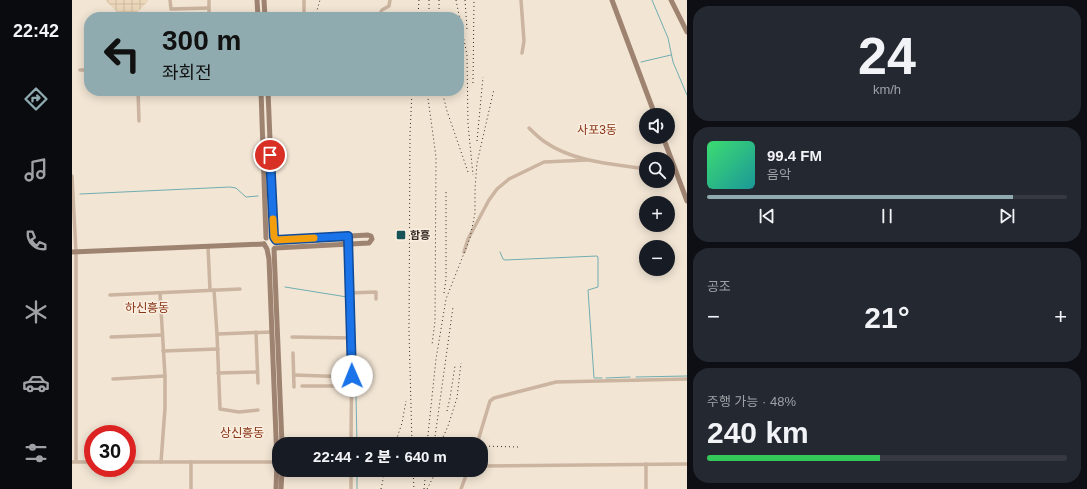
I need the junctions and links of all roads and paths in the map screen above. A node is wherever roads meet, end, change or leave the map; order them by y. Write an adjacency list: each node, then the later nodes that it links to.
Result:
1 (170, 0): 10 (street)
2 (209, 0): 10 (street)
3 (257, 0): 12 (main road)
4 (264, 0): 13 (main road)
5 (304, 0): 14 (street)
6 (390, 0): 15 (street)
7 (522, 0): 17 (street)
8 (612, 0): 23 (main road)
9 (670, 0): 16 (main road)
10 (209, 8): 11 (street)
11 (209, 12)
12 (258, 12)
13 (265, 12)
14 (304, 12)
15 (381, 12)
16 (687, 32)
17 (522, 54)
18 (80, 70): 19 (street)
19 (84, 70)
20 (138, 96): 24 (street)
21 (261, 96): 33 (main road)
22 (268, 96): 32 (main road)
23 (652, 108)
24 (140, 121)
25 (529, 128): 26 (street)
26 (587, 160): 27 (street); 39 (street)
27 (639, 168)
28 (675, 168): 30 (main road)
29 (72, 176): 38 (street)
30 (687, 201)
31 (348, 236): 32 (main road); 34 (street); 34 (main road)
32 (275, 239): 33 (main road); 36 (main road)
33 (265, 241): 35 (main road); 37 (main road)
34 (348, 244): 36 (main road); 42 (street)
35 (208, 246): 38 (main road); 41 (street)
36 (275, 248): 37 (main road); 69 (main road)
37 (268, 249): 47 (main road)
38 (74, 252): 72 (street)
39 (464, 252)
40 (240, 289): 41 (street)
41 (212, 290): 43 (street); 48 (street)
42 (349, 292): 45 (street); 52 (street)
43 (160, 293): 44 (street); 49 (street)
44 (110, 295)
45 (376, 299)
46 (256, 332): 47 (street); 48 (street); 56 (street)
47 (272, 332): 68 (main road)
48 (217, 334): 53 (street)
49 (162, 335): 50 (street); 54 (street)
50 (111, 337)
51 (292, 337): 52 (street)
52 (352, 338): 60 (street)
53 (218, 349): 54 (street); 57 (street)
54 (163, 351): 59 (street)
55 (293, 353): 58 (street)
56 (257, 372): 57 (street); 63 (street)
57 (218, 373): 67 (street)
58 (294, 375): 60 (street); 66 (street)
59 (165, 376): 61 (street); 75 (street)
60 (352, 376): 65 (street)
61 (112, 379)
62 (687, 379): 71 (street)
63 (258, 383)
64 (302, 386): 65 (street)
65 (352, 386): 70 (street)
66 (294, 387)
67 (258, 410)
68 (277, 437)
69 (282, 437)
70 (351, 437)
71 (479, 437)
72 (74, 461): 73 (street)
73 (84, 462)
74 (136, 462): 75 (street)
75 (161, 462): 76 (street)
76 (191, 462): 77 (street); 85 (street)
77 (272, 462)
78 (646, 464): 79 (street); 80 (street); 90 (street)
79 (687, 464)
80 (488, 466)
81 (277, 477): 86 (main road)
82 (282, 477): 87 (main road)
83 (351, 477): 88 (street)
84 (465, 477): 89 (street)
85 (190, 489)
86 (276, 489)
87 (281, 489)
88 (351, 489)
89 (461, 489)
90 (646, 489)

